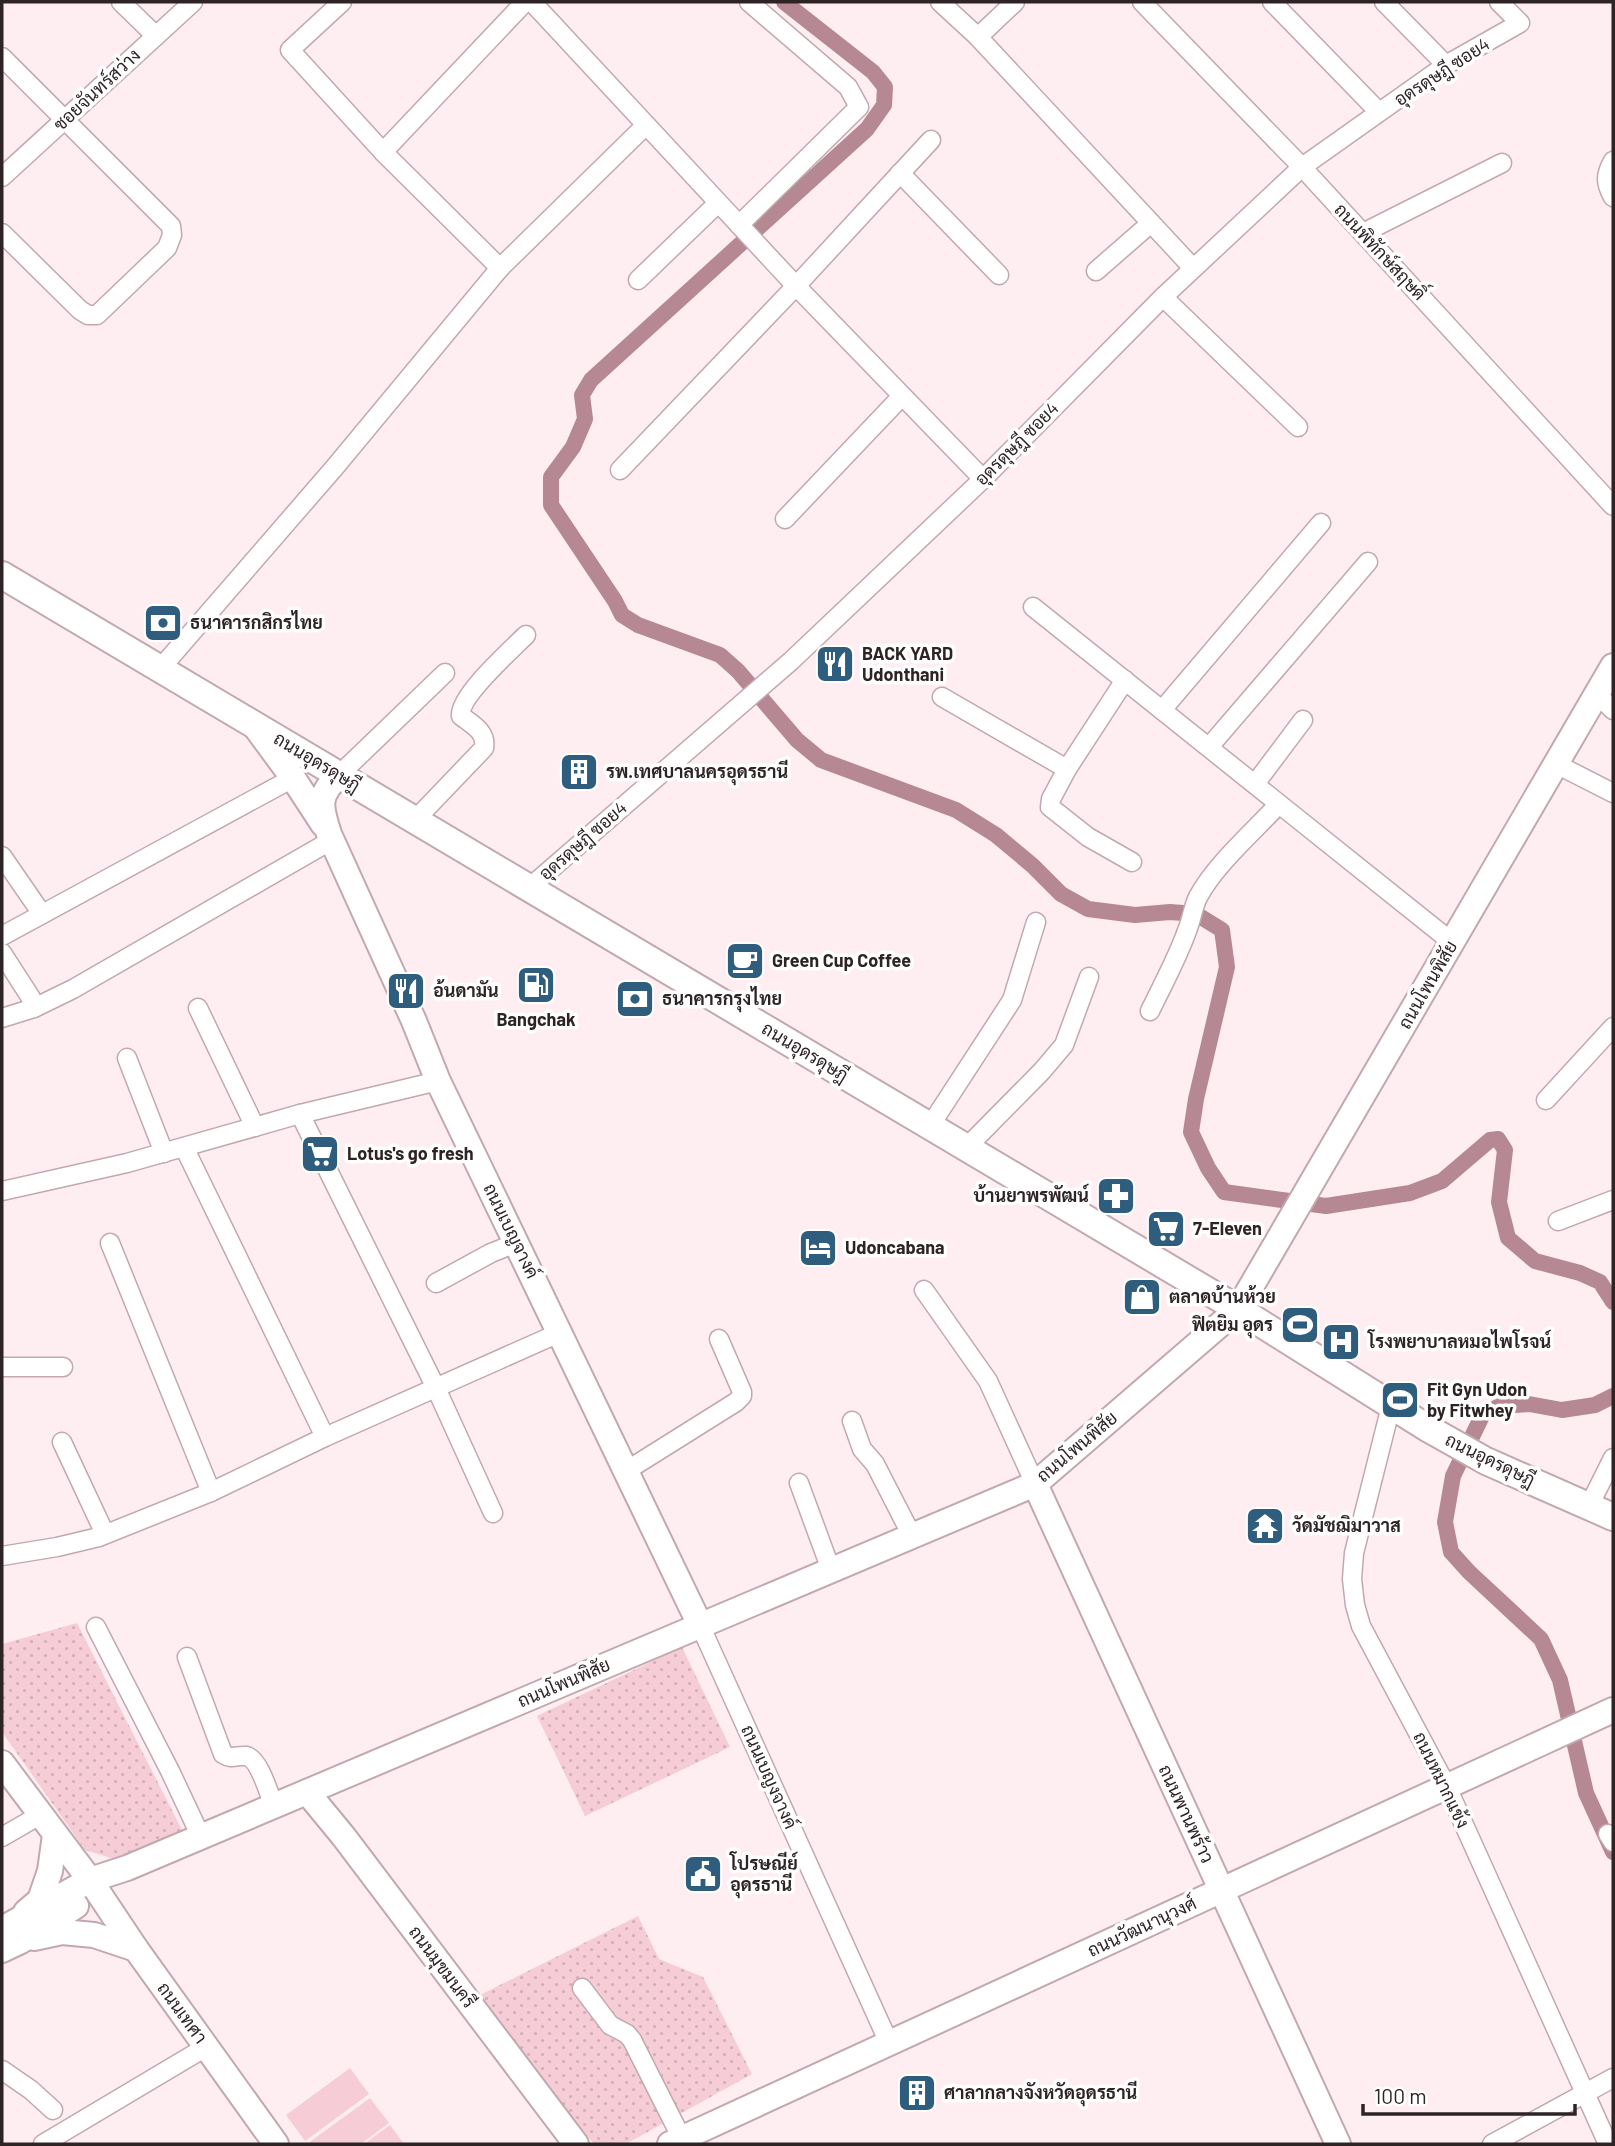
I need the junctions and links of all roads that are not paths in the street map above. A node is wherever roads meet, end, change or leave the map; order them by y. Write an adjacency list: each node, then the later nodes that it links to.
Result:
1 (121, 2): 13 (street)
2 (193, 2): 13 (street, ซอยจันทร์สว่าง)
3 (342, 2): 21 (street)
4 (525, 2): 21 (street)
5 (532, 2): 19 (street)
6 (749, 2): 31 (street)
7 (940, 2): 14 (street)
8 (1015, 2): 14 (street)
9 (1142, 2): 24 (street, ถนนพิทักษ์สฤษดิ์)
10 (1272, 2): 17 (street)
11 (1384, 2): 16 (street)
12 (1499, 2): 16 (street, อุดรดุษฎี ซอย4)
13 (156, 36): 18 (street, ซอยจันทร์สว่าง)
14 (978, 37): 29 (street)
15 (2, 57): 18 (street)
16 (1446, 65): 17 (street, อุดรดุษฎี ซอย4)
17 (1379, 112): 24 (street, อุดรดุษฎี ซอย4)
18 (65, 120): 26 (street, ซอยจันทร์สว่าง); 30 (street)
19 (646, 125): 28 (street); 33 (street)
20 (931, 140): 25 (street)
21 (383, 152): 33 (street)
22 (1613, 161): 27 (street)
23 (1502, 163): 32 (street)
24 (1302, 167): 32 (street, ถนนพิทักษ์สฤษดิ์); 34 (street, อุดรดุษฎี ซอย4)
25 (900, 173): 36 (street); 38 (street)
26 (2, 177)
27 (1609, 191)
28 (718, 203): 31 (street); 37 (street)
29 (1151, 223): 34 (street); 35 (street)
30 (2, 233)
31 (746, 233): 38 (street)
32 (1363, 233): 44 (street, ถนนพิทักษ์สฤษดิ์)
33 (500, 268): 52 (street)
34 (1193, 268): 39 (street, อุดรดุษฎี ซอย4)
35 (1096, 271)
36 (999, 275)
37 (638, 280)
38 (796, 286): 40 (street); 42 (street)
39 (1163, 297): 41 (street); 43 (street, อุดรดุษฎี ซอย4)
40 (902, 396): 43 (street); 45 (street)
41 (1298, 427)
42 (621, 470)
43 (983, 479): 72 (street, อุดรดุษฎี ซอย4)
44 (1613, 506)
45 (785, 519)
46 (1321, 523): 57 (street)
47 (1368, 562): 60 (street)
48 (2, 575): 52 (main road, ถนนอุดรดุษฎี)
49 (1033, 607): 54 (street)
50 (526, 635): 68 (street)
51 (1613, 666): 56 (street, ถนนโพนพิสัย)
52 (160, 669): 59 (main road, ถนนอุดรดุษฎี)
53 (445, 673): 63 (street)
54 (1125, 680): 57 (street); 62 (street)
55 (942, 697): 62 (street)
56 (1605, 702): 61 (street, ถนนโพนพิสัย)
57 (1162, 710): 60 (street)
58 (1303, 720): 65 (street)
59 (253, 724): 63 (main road, ถนนอุดรดุษฎี); 64 (street, ถนนเบญจางค์)
60 (1209, 747): 65 (street)
61 (1556, 764): 66 (street); 76 (street, ถนนโพนพิสัย)
62 (1067, 769): 71 (street)
63 (339, 775): 68 (main road, ถนนอุดรดุษฎี); 69 (street, ถนนเบญจางค์)
64 (293, 778): 69 (street, ถนนเบญจางค์); 73 (street)
65 (1255, 784): 67 (street)
66 (1613, 793)
67 (1279, 804): 76 (street); 81 (street)
68 (415, 820): 72 (main road, ถนนอุดรดุษฎี)
69 (331, 837): 79 (street); 85 (street, ถนนเบญจางค์)
70 (2, 856): 73 (street)
71 (1132, 862)
72 (529, 888): 88 (main road, ถนนอุดรดุษฎี)
73 (41, 914): 75 (street)
74 (1036, 922): 88 (street)
75 (2, 936)
76 (1453, 943): 100 (street, ถนนโพนพิสัย)
77 (2, 953): 79 (street)
78 (1089, 977): 91 (street)
79 (34, 1008): 82 (street)
80 (198, 1008): 89 (street)
81 (1150, 1011)
82 (2, 1018)
83 (1613, 1027): 86 (street)
84 (127, 1058): 92 (street)
85 (438, 1081): 87 (street); 97 (street, ถนนเบญจางค์)
86 (1546, 1100)
87 (300, 1114): 89 (street); 105 (street)
88 (930, 1126): 91 (main road, ถนนอุดรดุษฎี)
89 (255, 1127): 90 (street)
90 (184, 1147): 92 (street); 108 (street)
91 (966, 1148): 100 (main road, ถนนอุดรดุษฎี)
92 (164, 1153): 93 (street)
93 (2, 1191)
94 (1613, 1200): 95 (street)
95 (1558, 1222)
96 (110, 1243): 114 (street)
97 (516, 1243): 98 (street); 101 (street, ถนนเบญจางค์)
98 (436, 1283)
99 (924, 1290): 113 (street)
100 (1238, 1309): 106 (main road, ถนนอุดรดุษฎี); 113 (street, ถนนโพนพิสัย)
101 (559, 1333): 105 (street); 111 (street, ถนนเบญจางค์)
102 (719, 1339): 111 (street)
103 (2, 1367): 104 (street)
104 (63, 1367)
105 (436, 1388): 108 (street); 116 (street)
106 (1391, 1406): 115 (main road, ถนนอุดรดุษฎี); 127 (street, ถนนหมากแข้ง)
107 (852, 1421): 119 (street)
108 (325, 1437): 114 (street)
109 (62, 1442): 118 (street)
110 (1613, 1458): 115 (street)
111 (626, 1471): 122 (street, ถนนเบญจางค์)
112 (799, 1483): 121 (street)
113 (1035, 1484): 119 (street, ถนนโพนพิสัย); 135 (street, ถนนพานพร้าว)
114 (211, 1492): 118 (street)
115 (1589, 1506): 117 (main road, ถนนอุดรดุษฎี)
116 (493, 1513)
117 (1613, 1517)
118 (105, 1534): 120 (street)
119 (912, 1536): 121 (street, ถนนโพนพิสัย)
120 (2, 1556)
121 (831, 1570): 122 (street, ถนนโพนพิสัย)
122 (700, 1625): 128 (street, ถนนโพนพิสัย); 139 (street, ถนนเบญงจางค์)
123 (96, 1627): 133 (street)
124 (187, 1657): 129 (street)
125 (1613, 1710): 127 (street, ถนนวัฒนานุวงศ์)
126 (2, 1763): 130 (street, ถนนเทศา)
127 (1447, 1787): 135 (street, ถนนวัฒนานุวงศ์); 143 (street, ถนนหมากแข้ง)
128 (307, 1792): 129 (street, ถนนโพนพิสัย); 148 (street, ถนนมุขมนครี)
129 (274, 1806): 133 (street, ถนนโพนพิสัย)
130 (40, 1815): 131 (street, ถนนเทศา); 132 (street)
131 (55, 1835): 134 (street, ถนนเทศา); 136 (street)
132 (2, 1837)
133 (201, 1837): 134 (street, ถนนโพนพิสัย)
134 (94, 1886): 136 (street, ถนนโพนพิสัย); 137 (street, ถนนเทศา)
135 (1222, 1890): 139 (street, ถนนวัฒนานุวงศ์); 149 (street, ถนนพานพร้าว)
136 (10, 1936): 137 (street)
137 (136, 1949): 140 (street, ถนนเทศา)
138 (582, 1988): 146 (street)
139 (889, 2043): 146 (street, ถนนวัฒนานุวงศ์)
140 (206, 2047): 145 (street); 147 (street, ถนนเทศา)
141 (2, 2070): 144 (street)
142 (1613, 2078): 143 (street)
143 (1584, 2094): 150 (street); 151 (street, ถนนหมากแข้ง)
144 (53, 2110)
145 (54, 2141)
146 (676, 2142)
147 (276, 2144)
148 (576, 2144)
149 (1338, 2144)
150 (1492, 2144)
151 (1608, 2144)

